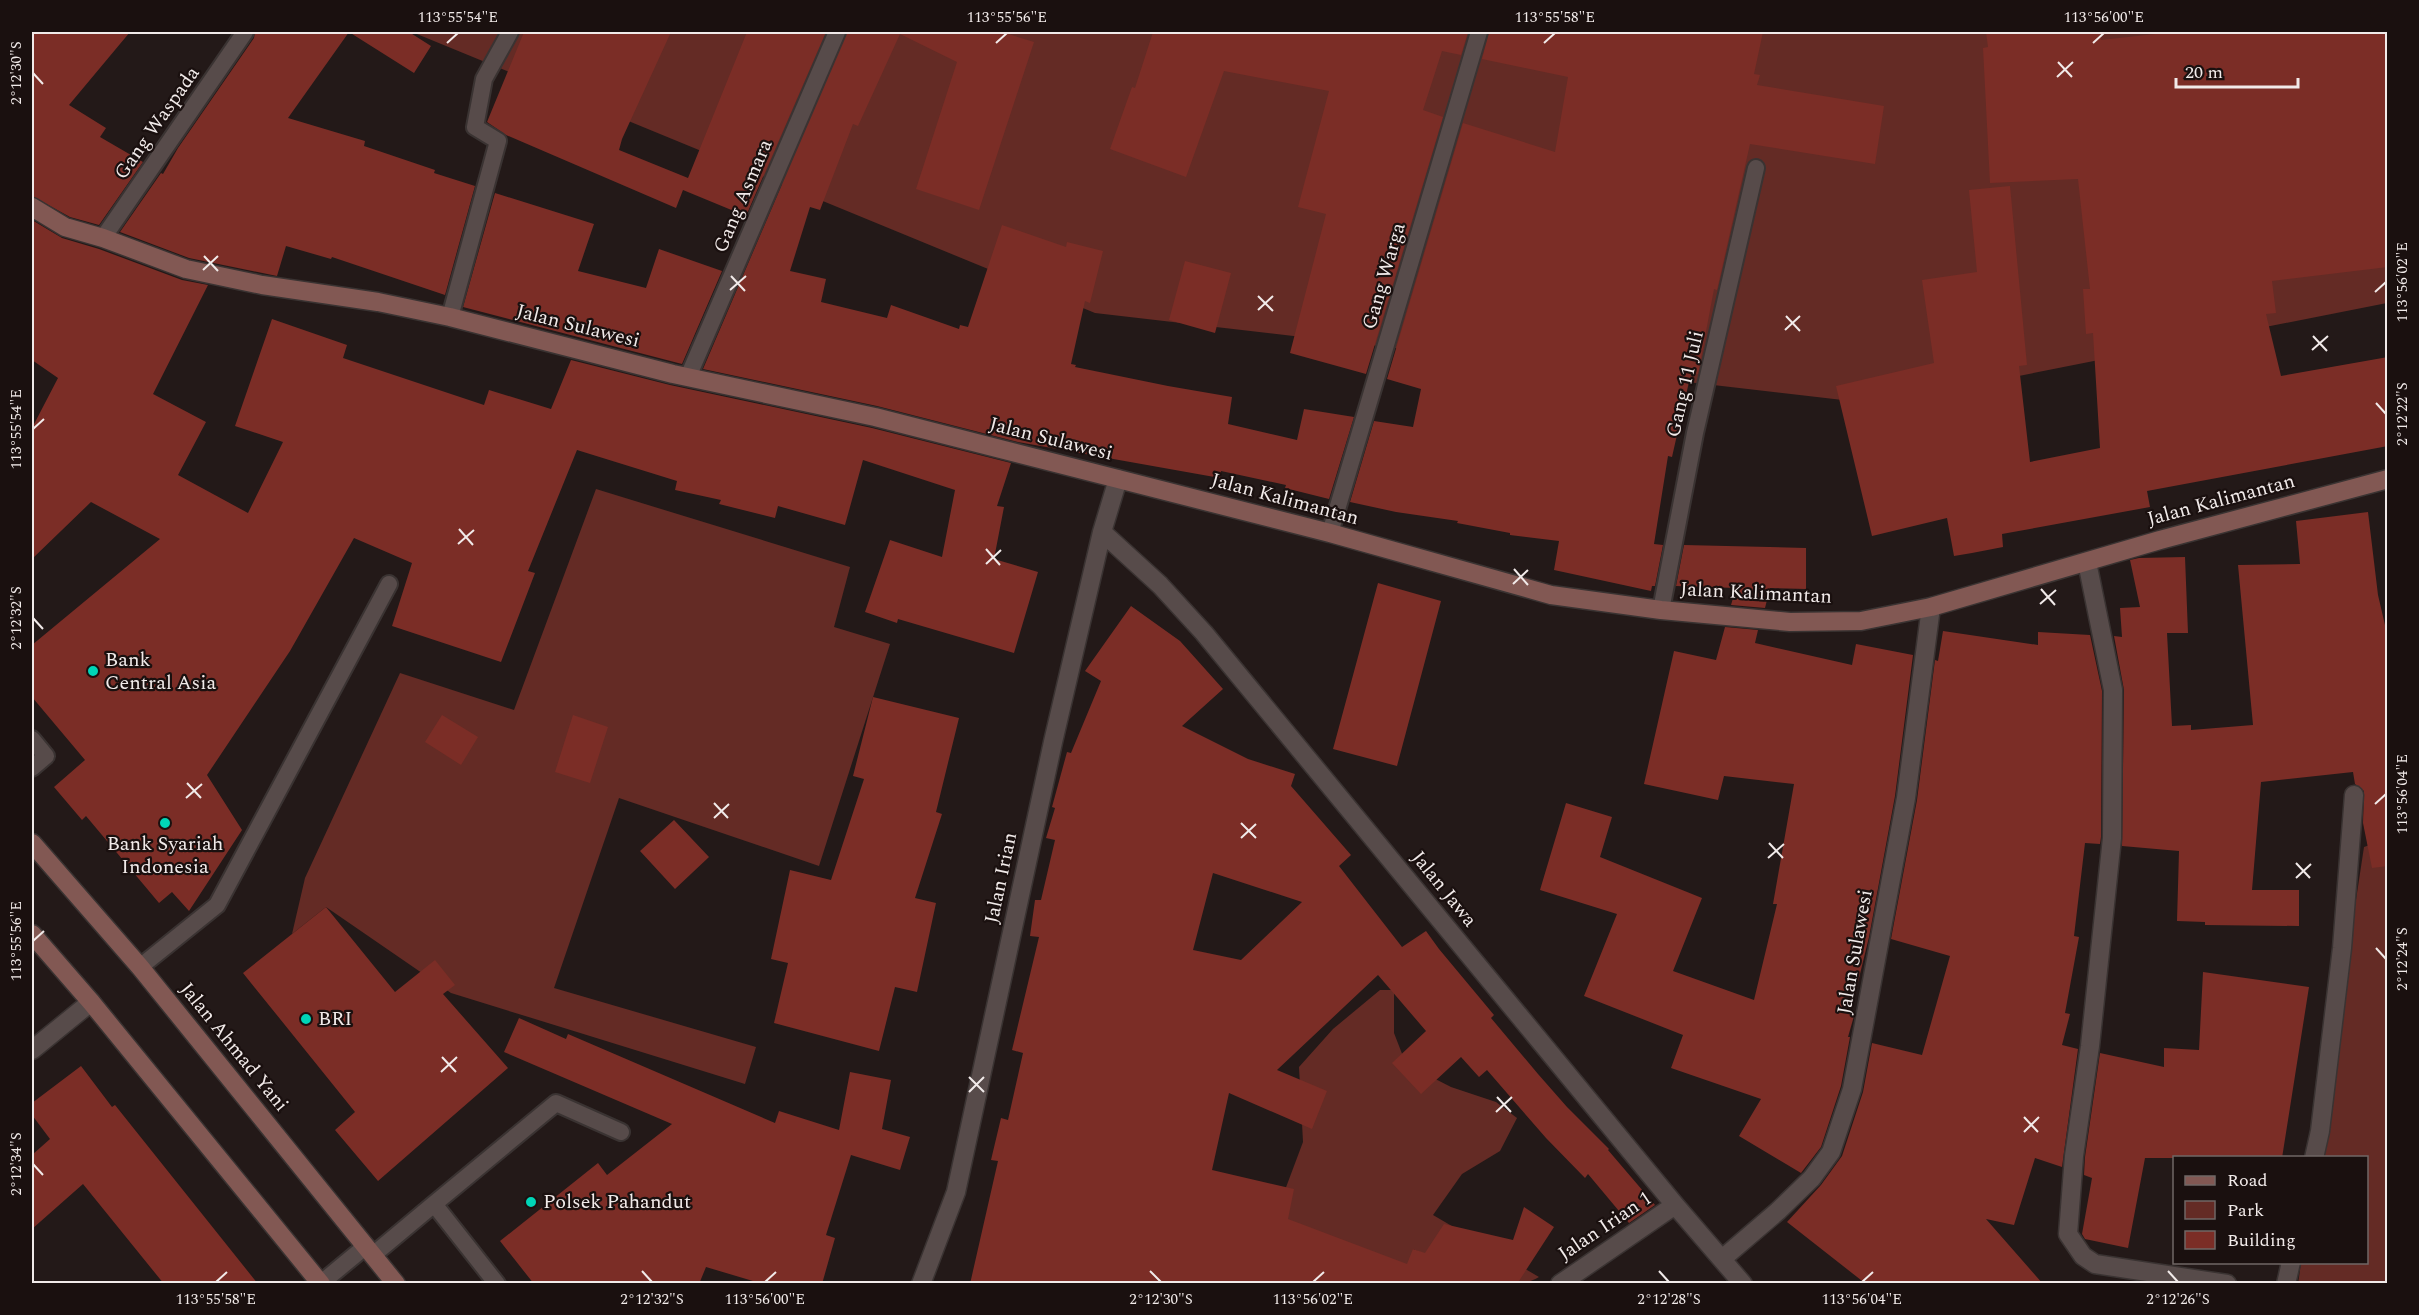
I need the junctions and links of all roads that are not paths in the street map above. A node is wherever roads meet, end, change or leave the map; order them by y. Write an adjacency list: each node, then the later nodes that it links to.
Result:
1 (245, 32): 7 (lane, Gang Waspada)
2 (510, 32): 8 (lane)
3 (837, 32): 9 (lane, Gang Asmara)
4 (1479, 32): 13 (lane, Gang Warga)
5 (1756, 168): 17 (lane, Gang 11 Juli)
6 (32, 207): 7 (street, Jalan Sulawesi)
7 (103, 238): 8 (street, Jalan Sulawesi)
8 (450, 317): 9 (street, Jalan Sulawesi)
9 (688, 377): 10 (street, Jalan Sulawesi)
10 (1118, 479): 12 (street, Jalan Irian); 13 (street, Jalan Kalimantan)
11 (2388, 479): 14 (street, Jalan Kalimantan)
12 (1102, 532): 29 (street, Jalan Jawa); 36 (street, Jalan Irian)
13 (1330, 533): 17 (street, Jalan Kalimantan)
14 (2087, 562): 16 (street, Jalan Kalimantan); 39 (street)
15 (389, 584): 23 (lane)
16 (1931, 607): 17 (street, Jalan Kalimantan); 31 (street, Jalan Sulawesi)
17 (1661, 610)
18 (32, 739): 19 (lane)
19 (32, 768)
20 (2354, 795): 27 (street)
21 (32, 843): 23 (street, Jalan Ahmad Yani)
22 (32, 934): 24 (street)
23 (140, 967): 30 (street, Jalan Ahmad Yani)
24 (92, 1002): 25 (street); 33 (street)
25 (32, 1050)
26 (621, 1132): 28 (lane)
27 (2314, 1156)
28 (434, 1204): 30 (lane); 35 (lane)
29 (1676, 1205): 31 (street, Jalan Jawa); 37 (street, Jalan Irian 1)
30 (369, 1251): 33 (lane); 34 (street, Jalan Ahmad Yani)
31 (1722, 1259): 38 (street, Jalan Jawa)
32 (2291, 1264): 40 (street)
33 (320, 1283)
34 (396, 1284)
35 (497, 1284)
36 (921, 1284)
37 (1560, 1284)
38 (1743, 1284)
39 (2227, 1284)
40 (2286, 1284)

